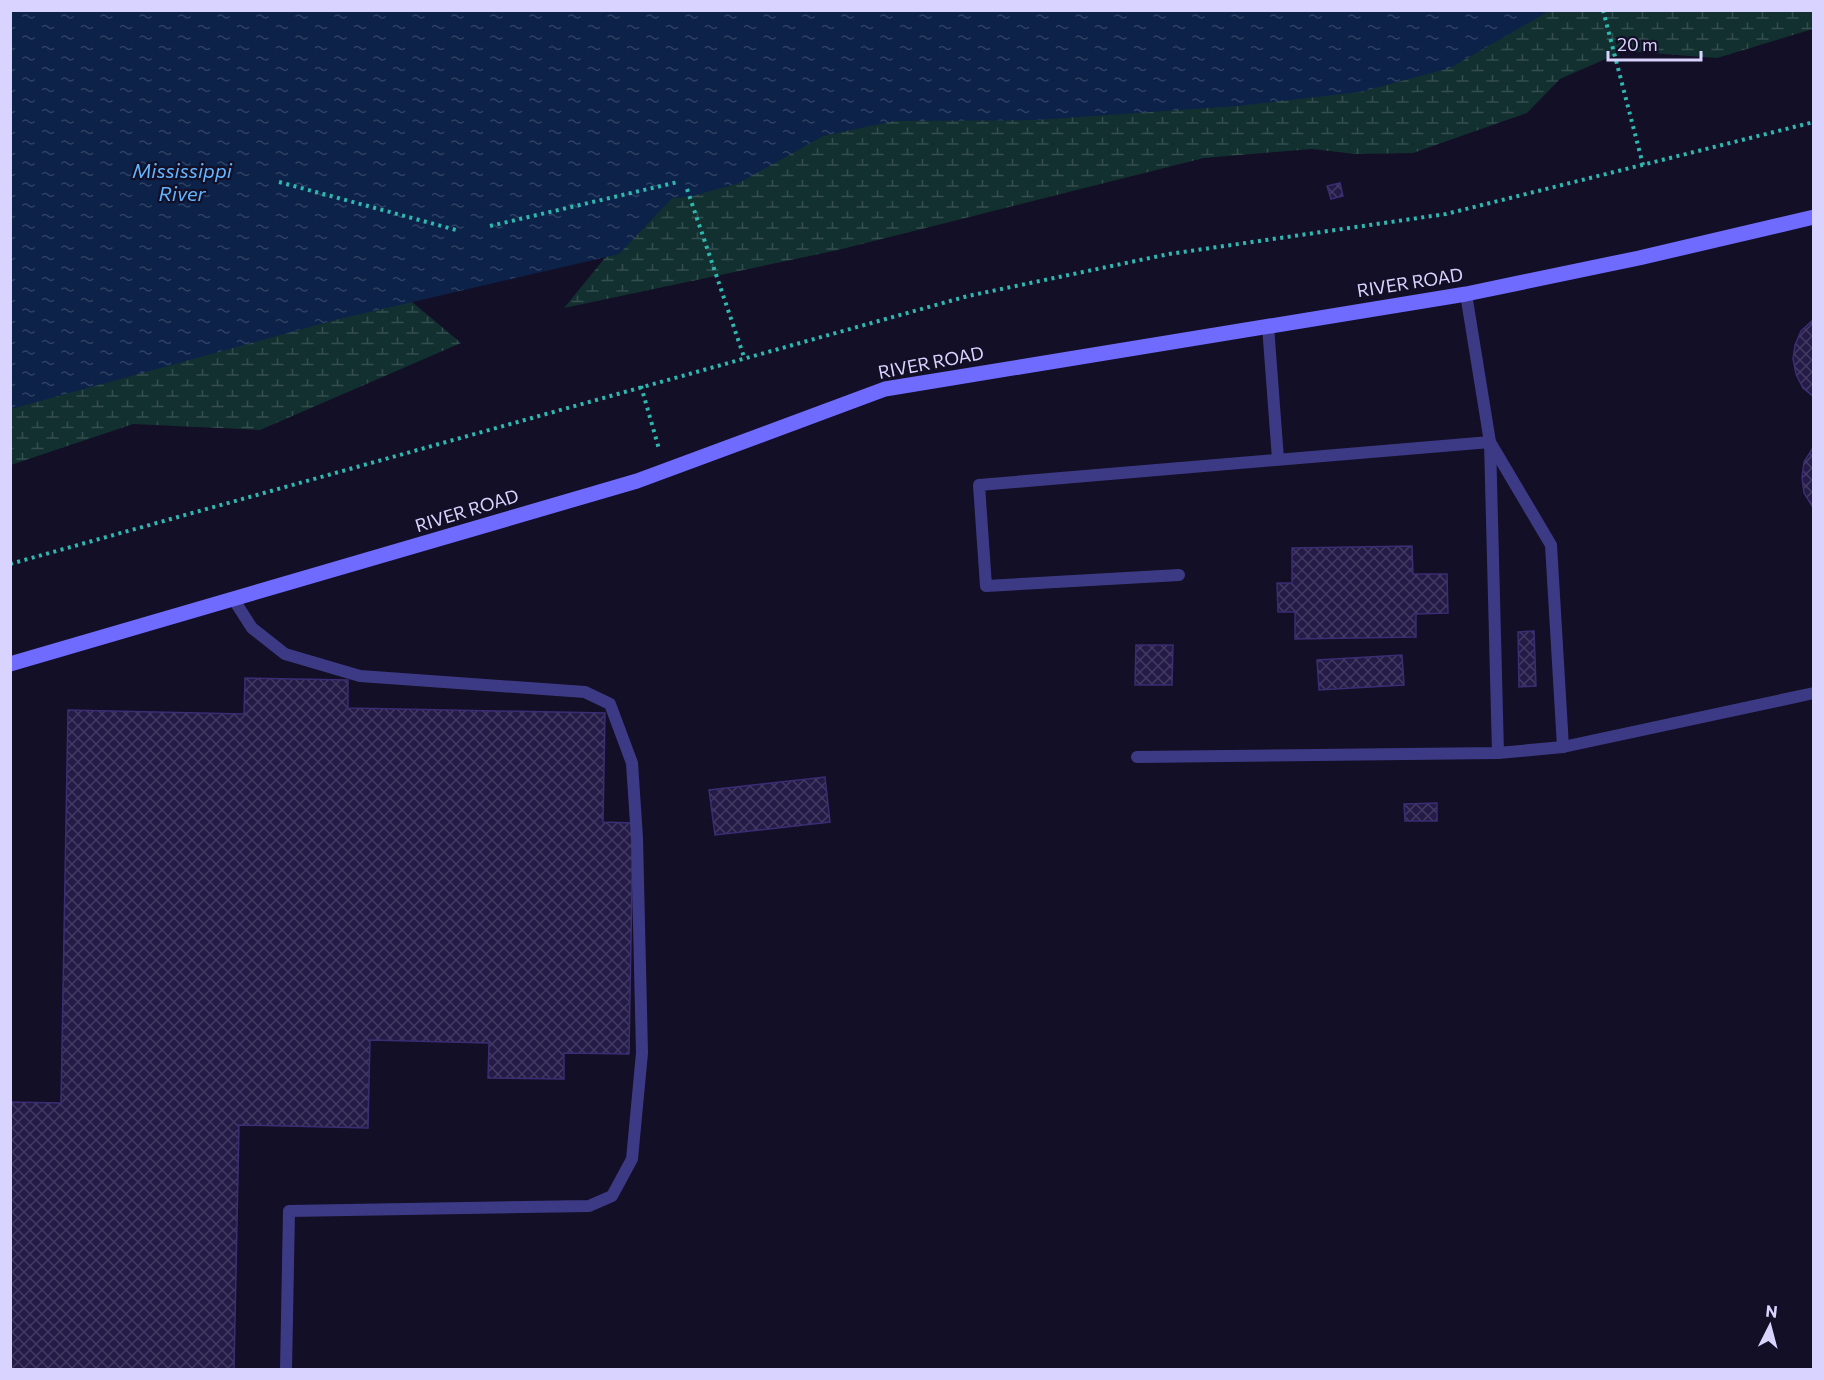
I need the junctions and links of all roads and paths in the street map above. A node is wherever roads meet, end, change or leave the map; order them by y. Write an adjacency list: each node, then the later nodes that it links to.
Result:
1 (1603, 10): 3 (path)
2 (1814, 122): 3 (path)
3 (1643, 165): 12 (path)
4 (279, 182): 9 (path)
5 (678, 182): 8 (path)
6 (687, 189): 12 (path)
7 (1814, 217): 10 (main road, RIVER ROAD)
8 (490, 226)
9 (459, 231)
10 (1466, 294): 11 (main road, RIVER ROAD); 14 (lane)
11 (1268, 326): 15 (lane); 16 (main road, RIVER ROAD)
12 (744, 357): 13 (path)
13 (641, 386): 16 (path); 17 (path)
14 (1490, 442): 15 (lane); 22 (lane); 23 (lane)
15 (1278, 459): 18 (lane)
16 (666, 470): 19 (main road, RIVER ROAD)
17 (10, 564)
18 (1179, 575)
19 (234, 600): 20 (main road, RIVER ROAD); 25 (lane)
20 (10, 664)
21 (1814, 693): 22 (lane)
22 (1563, 747): 23 (lane)
23 (1498, 753): 24 (lane)
24 (1137, 757)
25 (286, 1370)

